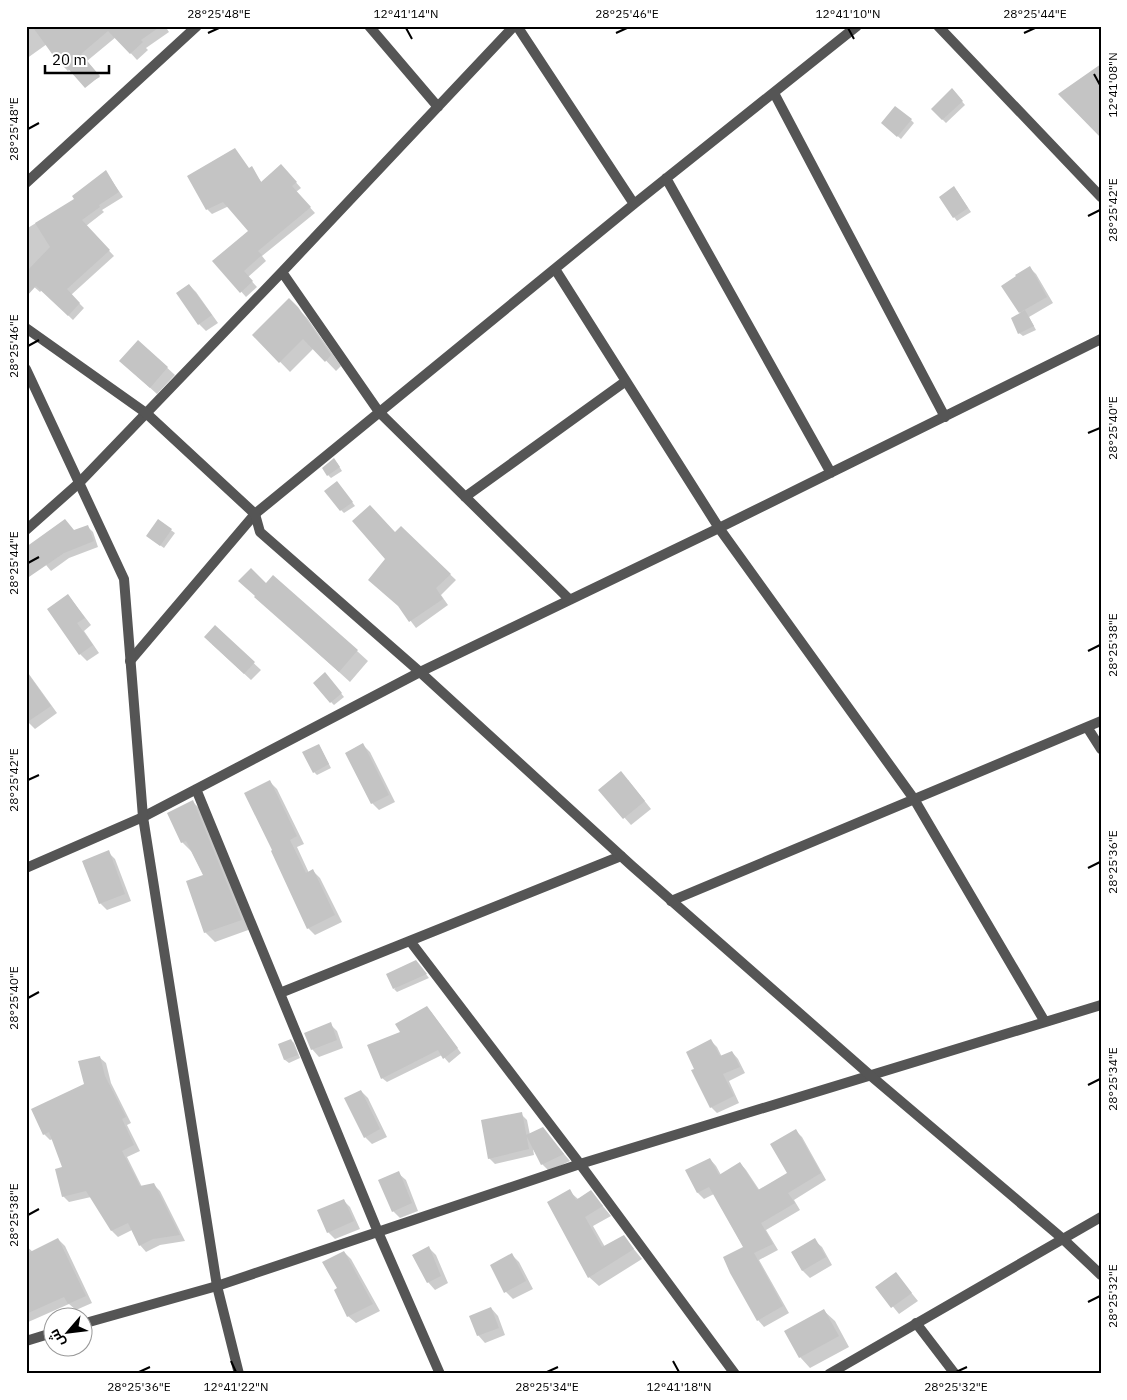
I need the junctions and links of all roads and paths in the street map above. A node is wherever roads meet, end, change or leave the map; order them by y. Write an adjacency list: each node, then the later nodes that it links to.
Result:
1 (197, 26): 9 (street)
2 (369, 26): 7 (street)
3 (516, 26): 7 (street); 11 (street)
4 (857, 26): 6 (street)
5 (938, 26): 10 (street)
6 (774, 92): 8 (street); 20 (street)
7 (438, 107): 13 (street)
8 (666, 178): 11 (street); 21 (street)
9 (26, 183)
10 (1101, 197)
11 (634, 204): 12 (street)
12 (555, 268): 17 (street); 18 (street)
13 (282, 272): 18 (street); 19 (street)
14 (26, 328): 19 (street)
15 (1101, 339): 20 (street)
16 (26, 369): 22 (street)
17 (626, 381): 23 (street); 25 (street)
18 (379, 412): 23 (street); 24 (street)
19 (146, 413): 22 (street); 24 (street)
20 (945, 417): 21 (street)
21 (831, 473): 25 (street)
22 (79, 483): 26 (street); 28 (street)
23 (465, 497): 27 (street)
24 (255, 514): 28 (street); 29 (street)
25 (719, 528): 27 (street); 34 (street)
26 (26, 530)
27 (570, 600): 29 (street)
28 (130, 661): 35 (street)
29 (420, 672): 33 (street); 36 (street)
30 (1101, 722): 31 (street)
31 (1087, 727): 32 (street); 34 (street)
32 (1101, 748)
33 (196, 790): 35 (street); 40 (street)
34 (914, 799): 38 (street); 42 (street)
35 (143, 817): 37 (street); 49 (street)
36 (621, 856): 38 (street); 39 (street)
37 (26, 868)
38 (671, 901): 43 (street)
39 (410, 941): 40 (street); 44 (street)
40 (280, 993): 46 (street)
41 (1101, 1005): 42 (street)
42 (1045, 1022): 43 (street)
43 (871, 1076): 44 (street); 47 (street)
44 (580, 1164): 46 (street); 56 (street)
45 (1101, 1216): 47 (street)
46 (378, 1232): 49 (street); 55 (street)
47 (1063, 1239): 48 (street); 51 (street)
48 (1101, 1275)
49 (217, 1286): 50 (street); 54 (street)
50 (92, 1321)
51 (916, 1323): 57 (street); 58 (street)
52 (42, 1336): 53 (street)
53 (26, 1340)
54 (239, 1374)
55 (440, 1374)
56 (735, 1374)
57 (828, 1374)
58 (955, 1374)

